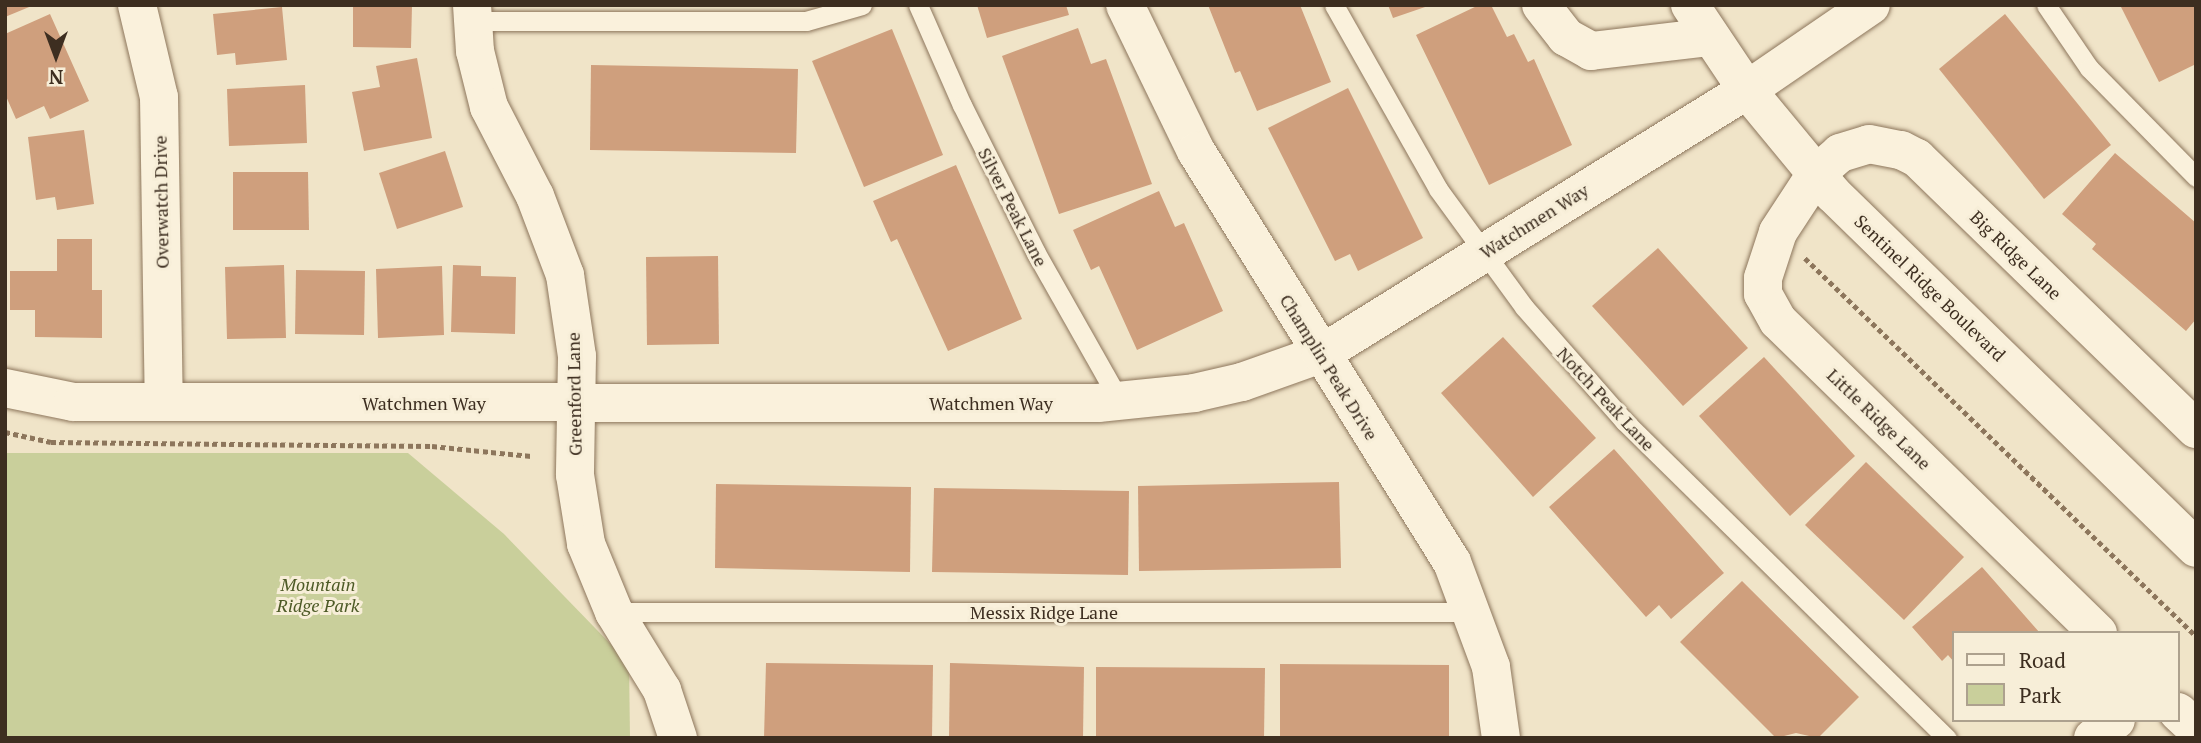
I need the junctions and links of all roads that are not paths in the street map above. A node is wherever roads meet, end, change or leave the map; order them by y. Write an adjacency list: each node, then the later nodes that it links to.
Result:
1 (137, 5): 18 (street, Overwatch Drive)
2 (862, 5): 10 (lane)
3 (918, 5): 20 (lane, Silver Peak Lane)
4 (1125, 5): 16 (street, Champlin Peak Drive)
5 (1334, 5): 15 (lane, Notch Peak Lane)
6 (1541, 5): 11 (street)
7 (1690, 5): 11 (street, Sentinel Ridge Boulevard)
8 (1871, 5): 12 (street, Watchmen Way)
9 (2046, 5): 14 (lane)
10 (472, 13): 19 (street, Greenford Lane)
11 (1710, 37): 12 (street, Sentinel Ridge Boulevard)
12 (1747, 90): 13 (street, Sentinel Ridge Boulevard); 15 (street, Watchmen Way)
13 (1816, 174): 21 (street, Big Ridge Lane); 22 (street, Sentinel Ridge Boulevard); 25 (street, Little Ridge Lane)
14 (2196, 177)
15 (1482, 253): 16 (street, Watchmen Way); 31 (lane, Notch Peak Lane)
16 (1321, 354): 20 (street, Watchmen Way); 24 (street, Champlin Peak Drive)
17 (5, 388): 18 (street, Watchmen Way)
18 (164, 402): 19 (street, Watchmen Way)
19 (577, 403): 20 (street, Watchmen Way); 23 (street, Greenford Lane)
20 (1121, 403)
21 (2196, 429)
22 (2196, 548)
23 (614, 612): 24 (lane, Messix Ridge Lane); 29 (street, Greenford Lane)
24 (1474, 612): 30 (street, Champlin Peak Drive)
25 (2096, 631)
26 (2180, 714): 28 (street)
27 (2113, 722): 32 (street)
28 (2196, 729)
29 (678, 738)
30 (1501, 738)
31 (1947, 738)
32 (2093, 738)

